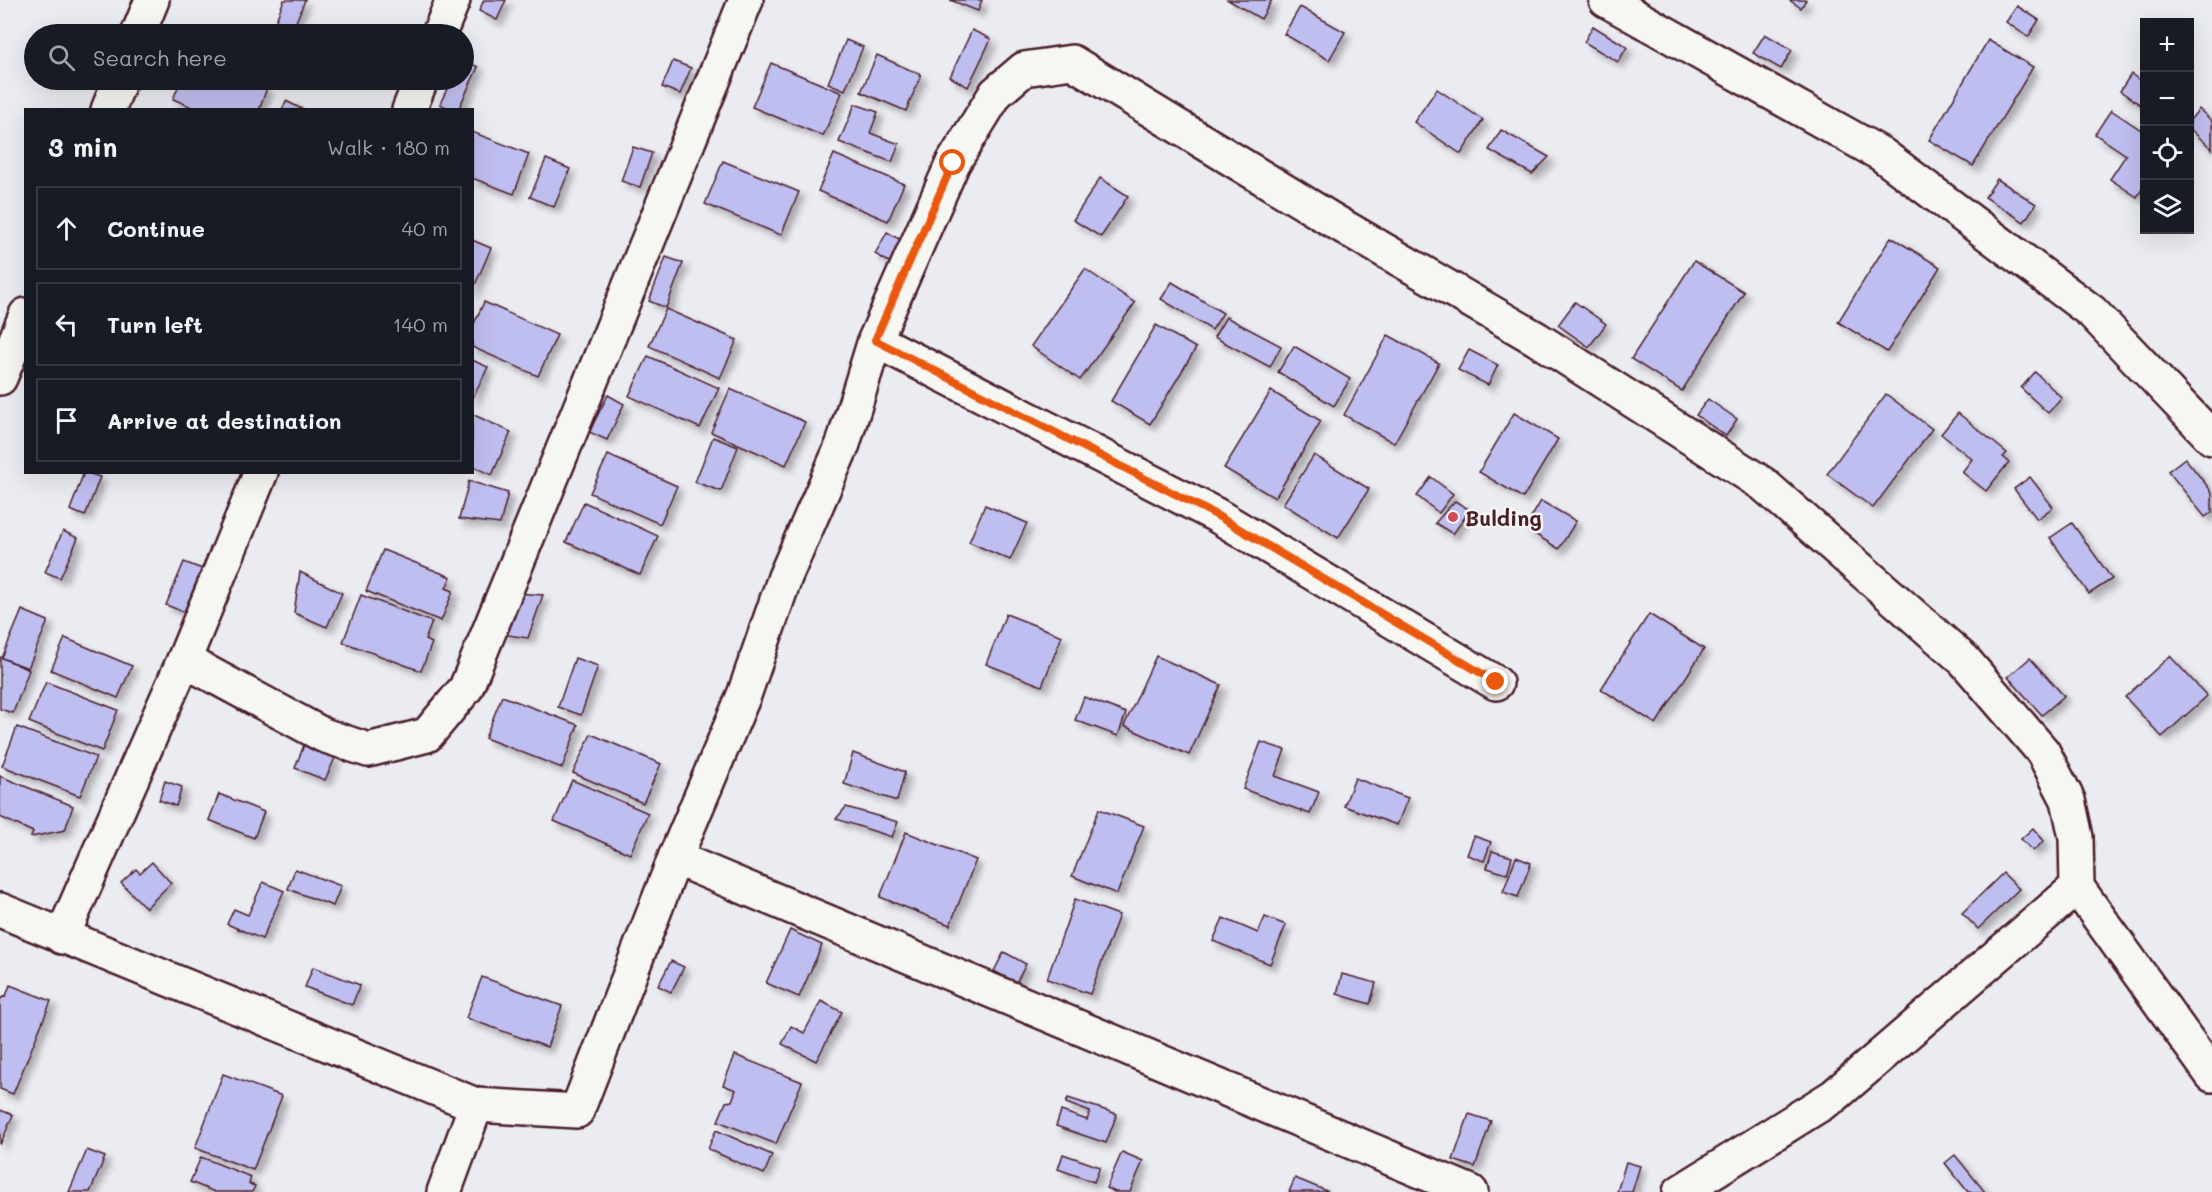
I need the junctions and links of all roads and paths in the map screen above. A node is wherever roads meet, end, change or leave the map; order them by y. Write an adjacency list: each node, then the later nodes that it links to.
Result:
1 (152, 0): 5 (street)
2 (453, 0): 6 (street)
3 (746, 0): 16 (street)
4 (1620, 4): 14 (street)
5 (142, 24)
6 (443, 24)
7 (116, 90): 9 (street)
8 (417, 90): 10 (street)
9 (109, 108)
10 (409, 108)
11 (24, 320): 13 (street)
12 (875, 340): 17 (street); 18 (street); 19 (street)
13 (0, 378)
14 (2212, 438)
15 (260, 474): 16 (street)
16 (184, 660): 21 (street)
17 (1496, 682)
18 (675, 858): 23 (street); 26 (street)
19 (2077, 887): 22 (street); 24 (street)
20 (0, 910): 21 (street)
21 (62, 937): 23 (street)
22 (2212, 1075)
23 (476, 1105): 25 (street)
24 (1715, 1183): 27 (street)
25 (444, 1192)
26 (1471, 1192)
27 (1680, 1192)

